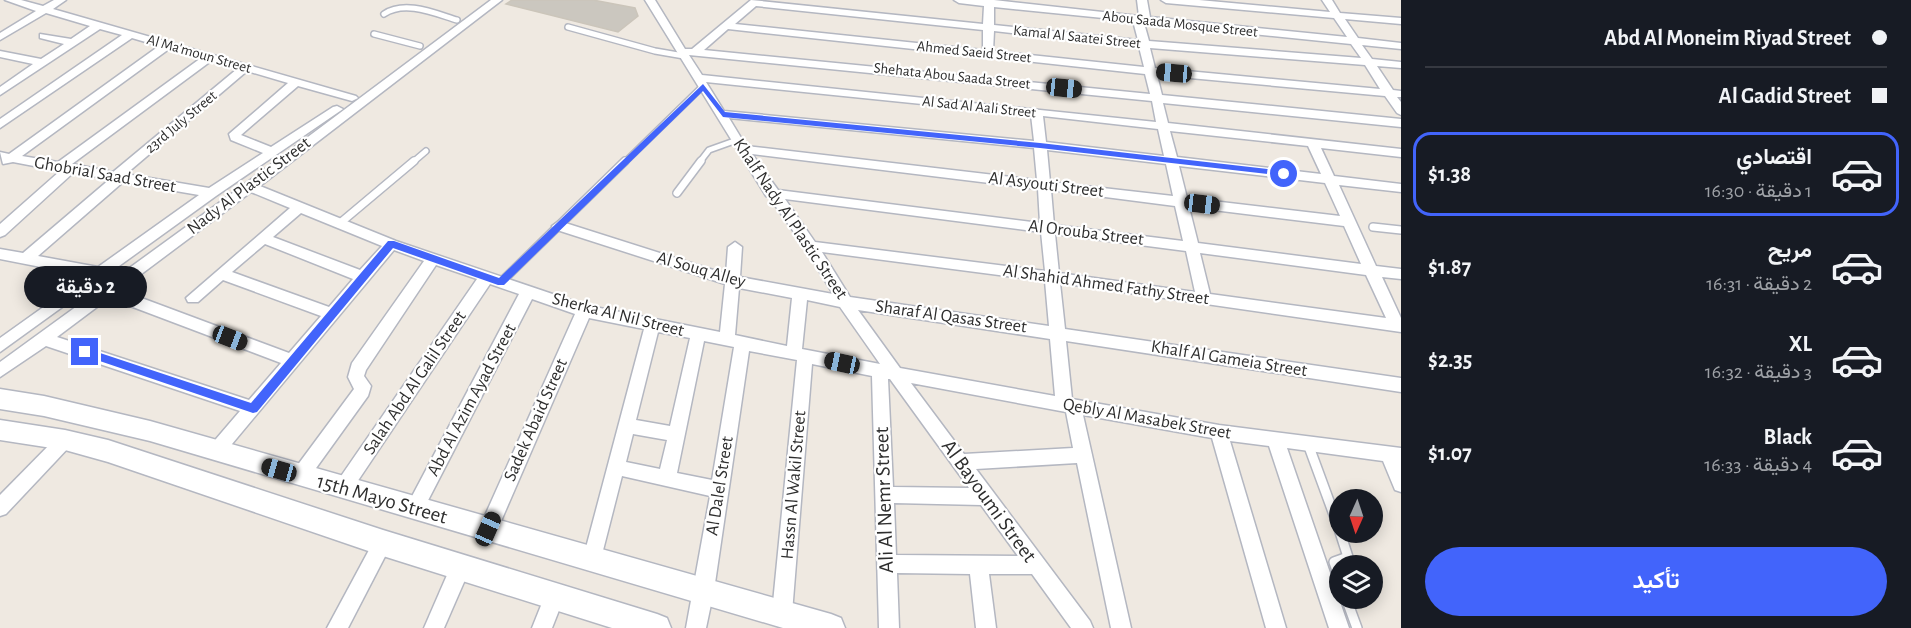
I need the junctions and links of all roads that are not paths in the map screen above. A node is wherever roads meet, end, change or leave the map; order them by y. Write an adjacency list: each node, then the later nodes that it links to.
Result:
1 (13, 0): 12 (street, Al Ma'moun Street)
2 (61, 0): 12 (street)
3 (484, 0): 15 (street, Nady Al Plastic Street)
4 (497, 0): 72 (street, Nady Al Plastic Street)
5 (650, 0): 34 (street, Khalf Nady Al Plastic Street)
6 (959, 0): 11 (street, Abou Saada Mosque Street)
7 (1142, 0): 16 (street)
8 (1166, 0): 14 (street)
9 (1327, 0): 14 (street)
10 (755, 1): 19 (street); 21 (street, Kamal Al Saatei Street)
11 (989, 2): 16 (street, Abou Saada Mosque Street); 21 (street)
12 (45, 9): 18 (street, Al Ma'moun Street); 26 (street)
13 (384, 14): 15 (lane)
14 (1336, 15): 17 (street); 27 (street)
15 (457, 20): 32 (street, Nady Al Plastic Street)
16 (1141, 20): 22 (street, Abou Saada Mosque Street); 29 (street)
17 (1401, 21)
18 (99, 25): 23 (street, Al Ma'moun Street); 28 (street)
19 (726, 26): 34 (street); 40 (street, Ahmed Saeid Street)
20 (568, 27): 34 (lane)
21 (989, 28): 29 (street, Kamal Al Saatei Street); 37 (street)
22 (1244, 31): 27 (street, Abou Saada Mosque Street); 35 (street)
23 (131, 34): 31 (street, Al Ma'moun Street); 58 (street)
24 (374, 34): 32 (lane)
25 (44, 36): 28 (street)
26 (0, 37)
27 (1356, 42): 30 (street, Abou Saada Mosque Street); 41 (street)
28 (73, 43): 39 (street)
29 (1144, 44): 35 (street, Kamal Al Saatei Street); 44 (street)
30 (1379, 44): 33 (street, Abou Saada Mosque Street); 42 (street)
31 (167, 45): 38 (street, Al Ma'moun Street); 66 (street)
32 (420, 46): 52 (street, Nady Al Plastic Street)
33 (1401, 46)
34 (687, 53): 40 (street, Shehata Abou Saada Street); 47 (street, Khalf Nady Al Plastic Street)
35 (1256, 53): 41 (street, Kamal Al Saatei Street)
36 (0, 54): 39 (street)
37 (988, 54): 40 (street, Ahmed Saeid Street); 44 (street, Ahmed Saeid Street)
38 (210, 57): 43 (street, Al Ma'moun Street); 68 (street)
39 (42, 63): 48 (street)
40 (949, 63): 53 (street, Shehata Abou Saada Street)
41 (1369, 63): 42 (street, Kamal Al Saatei Street); 50 (street)
42 (1397, 65)
43 (246, 67): 46 (street, Al Ma'moun Street); 69 (street, 23rd July Street)
44 (1150, 71): 50 (street, Ahmed Saeid Street); 53 (street)
45 (0, 80): 48 (street)
46 (296, 82): 52 (street, Al Ma'moun Street); 64 (street)
47 (701, 82): 55 (street, Al Sad Al Aali Street); 56 (street, Khalf Nady Al Plastic Street); 81 (lane)
48 (14, 83): 49 (street)
49 (0, 92)
50 (1388, 93): 51 (street, Ahmed Saeid Street); 54 (street)
51 (1401, 94)
52 (352, 98): 64 (street, Nady Al Plastic Street)
53 (1156, 98): 57 (street, Shehata Abou Saada Street); 59 (street)
54 (1401, 111)
55 (1037, 112): 59 (street, Al Sad Al Aali Street); 62 (street)
56 (723, 114): 61 (street, Khalf Nady Al Plastic Street); 62 (street)
57 (1401, 123)
58 (0, 124)
59 (1163, 126): 60 (street, Al Sad Al Aali Street); 67 (street)
60 (1313, 143): 65 (street, Al Sad Al Aali Street); 70 (street)
61 (740, 144): 71 (street, Al Asyouti Street); 75 (lane); 76 (street, Khalf Nady Al Plastic Street)
62 (1040, 145): 67 (street); 71 (street)
63 (426, 151): 80 (lane)
64 (272, 153): 74 (street, Nady Al Plastic Street)
65 (1401, 153)
66 (4, 160): 68 (street, Ghobrial Saad Street)
67 (1171, 160): 70 (street); 77 (street)
68 (66, 167): 69 (street, Ghobrial Saad Street); 85 (street)
69 (118, 177): 74 (street, Ghobrial Saad Street); 92 (street, 23rd July Street)
70 (1330, 179): 73 (street); 79 (street)
71 (1043, 185): 77 (street, Al Asyouti Street); 83 (street)
72 (250, 187): 78 (street, Sherka Al Nil Street); 102 (street, Nady Al Plastic Street)
73 (1401, 188)
74 (211, 193): 95 (street, Nady Al Plastic Street)
75 (677, 193)
76 (771, 193): 83 (street, Al Orouba Street); 88 (street, Khalf Nady Al Plastic Street)
77 (1181, 201): 79 (street, Al Asyouti Street); 90 (street)
78 (298, 208): 80 (street, Sherka Al Nil Street); 86 (street)
79 (1349, 222): 94 (street)
80 (339, 224): 87 (street, Sherka Al Nil Street)
81 (559, 226): 100 (lane); 101 (street, Al Souq Alley)
82 (1373, 227): 84 (lane)
83 (1047, 228): 90 (street, Al Orouba Street); 99 (street)
84 (1401, 230)
85 (0, 232)
86 (262, 238): 96 (street); 98 (street)
87 (391, 244): 93 (street, Sherka Al Nil Street); 98 (street)
88 (811, 246): 99 (street, Al Shahid Ahmed Fathy Street); 107 (street, Khalf Nady Al Plastic Street)
89 (735, 247): 101 (street, Al Dalel Street)
90 (1192, 247): 94 (street, Al Orouba Street); 106 (street)
91 (0, 254): 92 (street)
92 (25, 259): 95 (street)
93 (433, 259): 100 (street, Sherka Al Nil Street); 137 (street)
94 (1372, 270): 97 (street, Al Orouba Street); 111 (street)
95 (101, 273): 116 (street, Nady Al Plastic Street)
96 (222, 274): 105 (street); 109 (street)
97 (1401, 274)
98 (363, 277): 109 (street)
99 (1052, 277): 106 (street, Al Shahid Ahmed Fathy Street); 112 (street)
100 (494, 280): 103 (street, Sherka Al Nil Street); 140 (street, Salah Abd Al Galil Street)
101 (732, 281): 104 (street, Al Souq Alley); 115 (street, Al Dalel Street)
102 (106, 291): 114 (street, Nady Al Plastic Street); 118 (street)
103 (528, 292): 108 (street, Sherka Al Nil Street); 146 (street, Abd Al Azim Ayad Street)
104 (800, 293): 107 (street, Al Souq Alley); 117 (street, Hassn Al Wakil Street)
105 (193, 298)
106 (1204, 299): 111 (street, Al Shahid Ahmed Fathy Street)
107 (845, 302): 112 (street, Sharaf Al Qasas Street); 120 (street, Khalf Nady Al Plastic Street)
108 (584, 311): 110 (street, Sherka Al Nil Street); 147 (street, Sadek Abaid Street)
109 (333, 314): 118 (street)
110 (652, 326): 113 (street, Sherka Al Nil Street); 125 (street)
111 (1399, 326)
112 (1058, 332): 121 (street, Khalf Al Gameia Street); 123 (street)
113 (698, 334): 115 (street, Sherka Al Nil Street); 128 (street)
114 (44, 339): 119 (street, Nady Al Plastic Street); 124 (street)
115 (735, 342): 117 (street, Sherka Al Nil Street); 141 (street, Al Dalel Street)
116 (0, 346)
117 (799, 355): 120 (street, Sherka Al Nil Street); 157 (street, Hassn Al Wakil Street)
118 (292, 361): 124 (street)
119 (0, 371)
120 (887, 373): 123 (street, Qebly Al Masabek Street); 135 (street, Al Bayoumi Street); 142 (street, Ali Al Nemr Street)
121 (1401, 385)
122 (0, 399): 132 (main road, 15th Mayo Street)
123 (1068, 405): 127 (street, Qebly Al Masabek Street); 133 (street)
124 (253, 408): 132 (street)
125 (626, 425): 128 (street); 136 (street)
126 (0, 430): 129 (main road, 15th Mayo Street)
127 (1219, 432): 130 (street, Qebly Al Masabek Street); 168 (street)
128 (677, 435): 138 (street)
129 (65, 440): 145 (street); 148 (main road, 15th Mayo Street)
130 (1276, 440): 131 (street, Qebly Al Masabek Street); 169 (street)
131 (1308, 444): 134 (street, Qebly Al Masabek Street); 144 (lane)
132 (216, 452): 137 (main road, 15th Mayo Street)
133 (1084, 455): 135 (street); 167 (street)
134 (1395, 455): 139 (street)
135 (960, 462): 143 (street, Al Bayoumi Street)
136 (615, 467): 138 (street); 149 (street)
137 (300, 476): 140 (main road, 15th Mayo Street)
138 (667, 478): 141 (street)
139 (1401, 484)
140 (343, 488): 146 (main road, 15th Mayo Street)
141 (720, 490): 154 (street, Al Dalel Street)
142 (884, 495): 143 (street); 150 (street, Ali Al Nemr Street)
143 (985, 497): 152 (street, Al Bayoumi Street)
144 (1329, 502)
145 (0, 508)
146 (415, 508): 147 (main road, 15th Mayo Street)
147 (488, 529): 149 (main road, 15th Mayo Street)
148 (383, 543): 153 (main road, 15th Mayo Street); 158 (street)
149 (592, 559): 154 (main road, 15th Mayo Street)
150 (886, 564): 151 (street); 164 (street, Ali Al Nemr Street)
151 (978, 565): 152 (street); 165 (street)
152 (1035, 565): 166 (street, Al Bayoumi Street)
153 (461, 566): 155 (main road, 15th Mayo Street); 159 (street)
154 (704, 590): 157 (main road, 15th Mayo Street); 162 (street, Al Dalel Street)
155 (555, 595): 160 (street); 161 (main road, 15th Mayo Street)
156 (1350, 609): 170 (lane)
157 (782, 613): 163 (main road, 15th Mayo Street)
158 (337, 628)
159 (434, 628)
160 (542, 628)
161 (657, 628)
162 (696, 628)
163 (831, 628)
164 (889, 628)
165 (986, 628)
166 (1083, 628)
167 (1121, 628)
168 (1276, 628)
169 (1339, 628)
170 (1357, 628)

